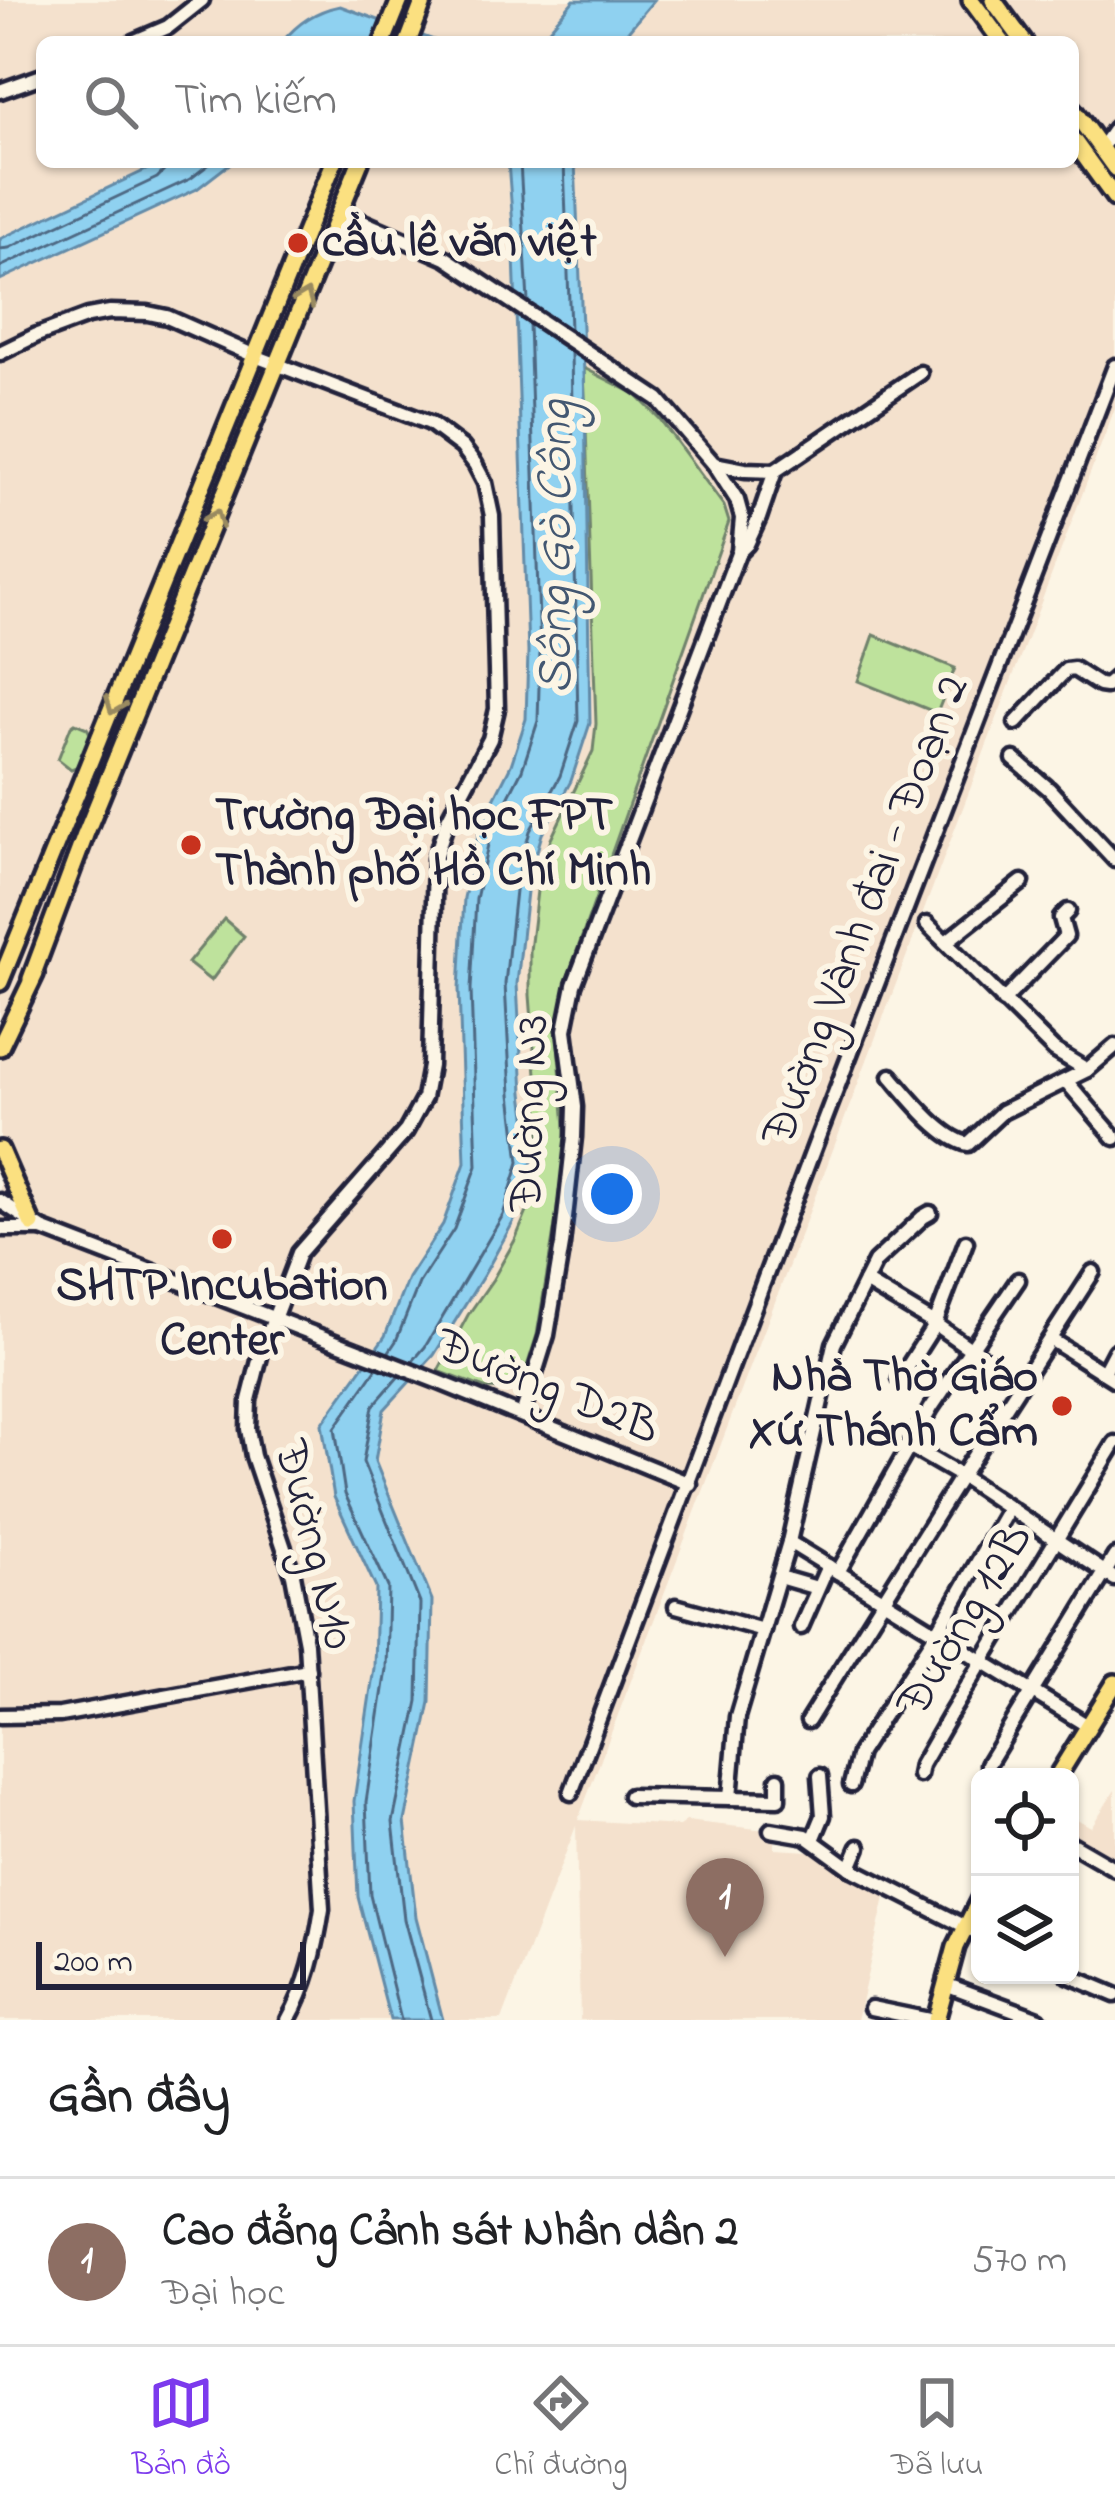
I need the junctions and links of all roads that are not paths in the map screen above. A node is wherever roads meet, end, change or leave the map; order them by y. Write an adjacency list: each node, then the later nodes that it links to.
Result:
1 (202, 0): 6 (street)
2 (397, 0): 7 (main road)
3 (971, 0): 9 (main road)
4 (993, 0): 10 (main road)
5 (421, 6): 8 (main road)
6 (147, 36)
7 (382, 36)
8 (410, 36)
9 (998, 36)
10 (1020, 36)
11 (36, 78): 12 (street)
12 (0, 91)
13 (1079, 118): 16 (main road)
14 (1115, 128): 16 (street)
15 (1079, 148): 17 (main road)
16 (1101, 148): 17 (main road); 20 (main road)
17 (1091, 165): 21 (main road)
18 (327, 168): 24 (main road)
19 (358, 168): 22 (main road)
20 (1115, 168)
21 (1115, 198)
22 (340, 212): 25 (main road, one-way to 22); 28 (street, Đường N3)
23 (0, 353): 24 (street, Đường N10)
24 (255, 356): 25 (street, Đường N10); 31 (main road)
25 (280, 364): 32 (main road, one-way to 25); 61 (street, Đường N10)
26 (1115, 367): 73 (street, Đường Vành đai - Đoạn 2)
27 (920, 373): 29 (street)
28 (714, 464): 29 (street); 30 (street, Đường N3)
29 (775, 471): 30 (street, Đường N3)
30 (739, 551): 69 (street, Đường N3)
31 (129, 668): 32 (main road); 40 (main road, one-way to 40)
32 (150, 677): 46 (main road)
33 (1115, 678): 34 (street)
34 (1016, 723)
35 (1014, 759): 36 (street)
36 (1115, 860)
37 (1022, 882): 41 (street)
38 (1068, 910): 44 (street)
39 (927, 923): 41 (street)
40 (22, 929): 42 (main road); 43 (main road)
41 (946, 942): 44 (street)
42 (0, 966)
43 (0, 982)
44 (1003, 1001): 47 (street)
45 (1115, 1046): 47 (street)
46 (0, 1047)
47 (1087, 1070): 49 (street)
48 (891, 1076): 49 (street)
49 (1066, 1081): 50 (street)
50 (1115, 1138)
51 (0, 1150): 54 (main road)
52 (0, 1201): 54 (street, Đường D2B)
53 (930, 1214): 60 (street)
54 (33, 1228): 55 (street, Đường D2B); 56 (street); 61 (street, Đường D2B)
55 (0, 1229)
56 (0, 1241)
57 (966, 1242): 62 (street)
58 (1094, 1272): 63 (street)
59 (1018, 1280): 64 (street)
60 (865, 1282): 62 (street); 76 (street)
61 (273, 1319): 69 (street, Đường D2B); 88 (street, Đường N10)
62 (935, 1324): 64 (street); 67 (street)
63 (1050, 1339): 66 (street); 68 (street)
64 (970, 1348): 68 (street); 71 (street)
65 (1115, 1351): 66 (street)
66 (1109, 1376)
67 (900, 1379)
68 (1020, 1384): 72 (street)
69 (522, 1415): 73 (street, Đường D2B)
70 (1115, 1443): 75 (street, Đường 12B)
71 (909, 1446): 72 (street); 78 (street)
72 (961, 1476): 74 (street); 82 (street)
73 (690, 1484): 100 (street, Đường Vành đai - Đoạn 2)
74 (1008, 1509): 75 (street); 86 (street)
75 (1057, 1541): 79 (street); 87 (street, Đường 12B)
76 (789, 1542): 78 (street); 80 (street)
77 (1115, 1556): 79 (street)
78 (833, 1569): 81 (street); 82 (street)
79 (1110, 1576): 90 (street)
80 (778, 1577): 81 (street); 85 (street)
81 (817, 1588): 84 (street)
82 (885, 1599): 86 (street); 92 (street)
83 (676, 1606): 85 (street)
84 (801, 1627)
85 (763, 1630): 102 (street)
86 (938, 1631): 87 (street); 99 (street)
87 (983, 1661): 90 (street); 96 (street, Đường 12B)
88 (308, 1670): 91 (street); 116 (street, Đường N10)
89 (1115, 1683): 93 (main road)
90 (1033, 1690): 93 (street); 94 (street)
91 (0, 1716)
92 (808, 1721)
93 (1088, 1726): 95 (main road)
94 (988, 1764)
95 (1062, 1768)
96 (919, 1775)
97 (820, 1776): 104 (street)
98 (778, 1778): 102 (street)
99 (851, 1785)
100 (571, 1793)
101 (630, 1796): 102 (street)
102 (730, 1798)
103 (771, 1830): 104 (street)
104 (813, 1840): 107 (street)
105 (860, 1846): 107 (street)
106 (1079, 1849): 108 (street)
107 (850, 1868): 109 (street)
108 (1115, 1870)
109 (971, 1929)
110 (971, 1932): 112 (main road)
111 (1079, 1980): 113 (street)
112 (945, 1984): 115 (street); 117 (main road)
113 (1115, 1995)
114 (871, 2008): 117 (street)
115 (1039, 2019)
116 (288, 2020)
117 (932, 2020)

